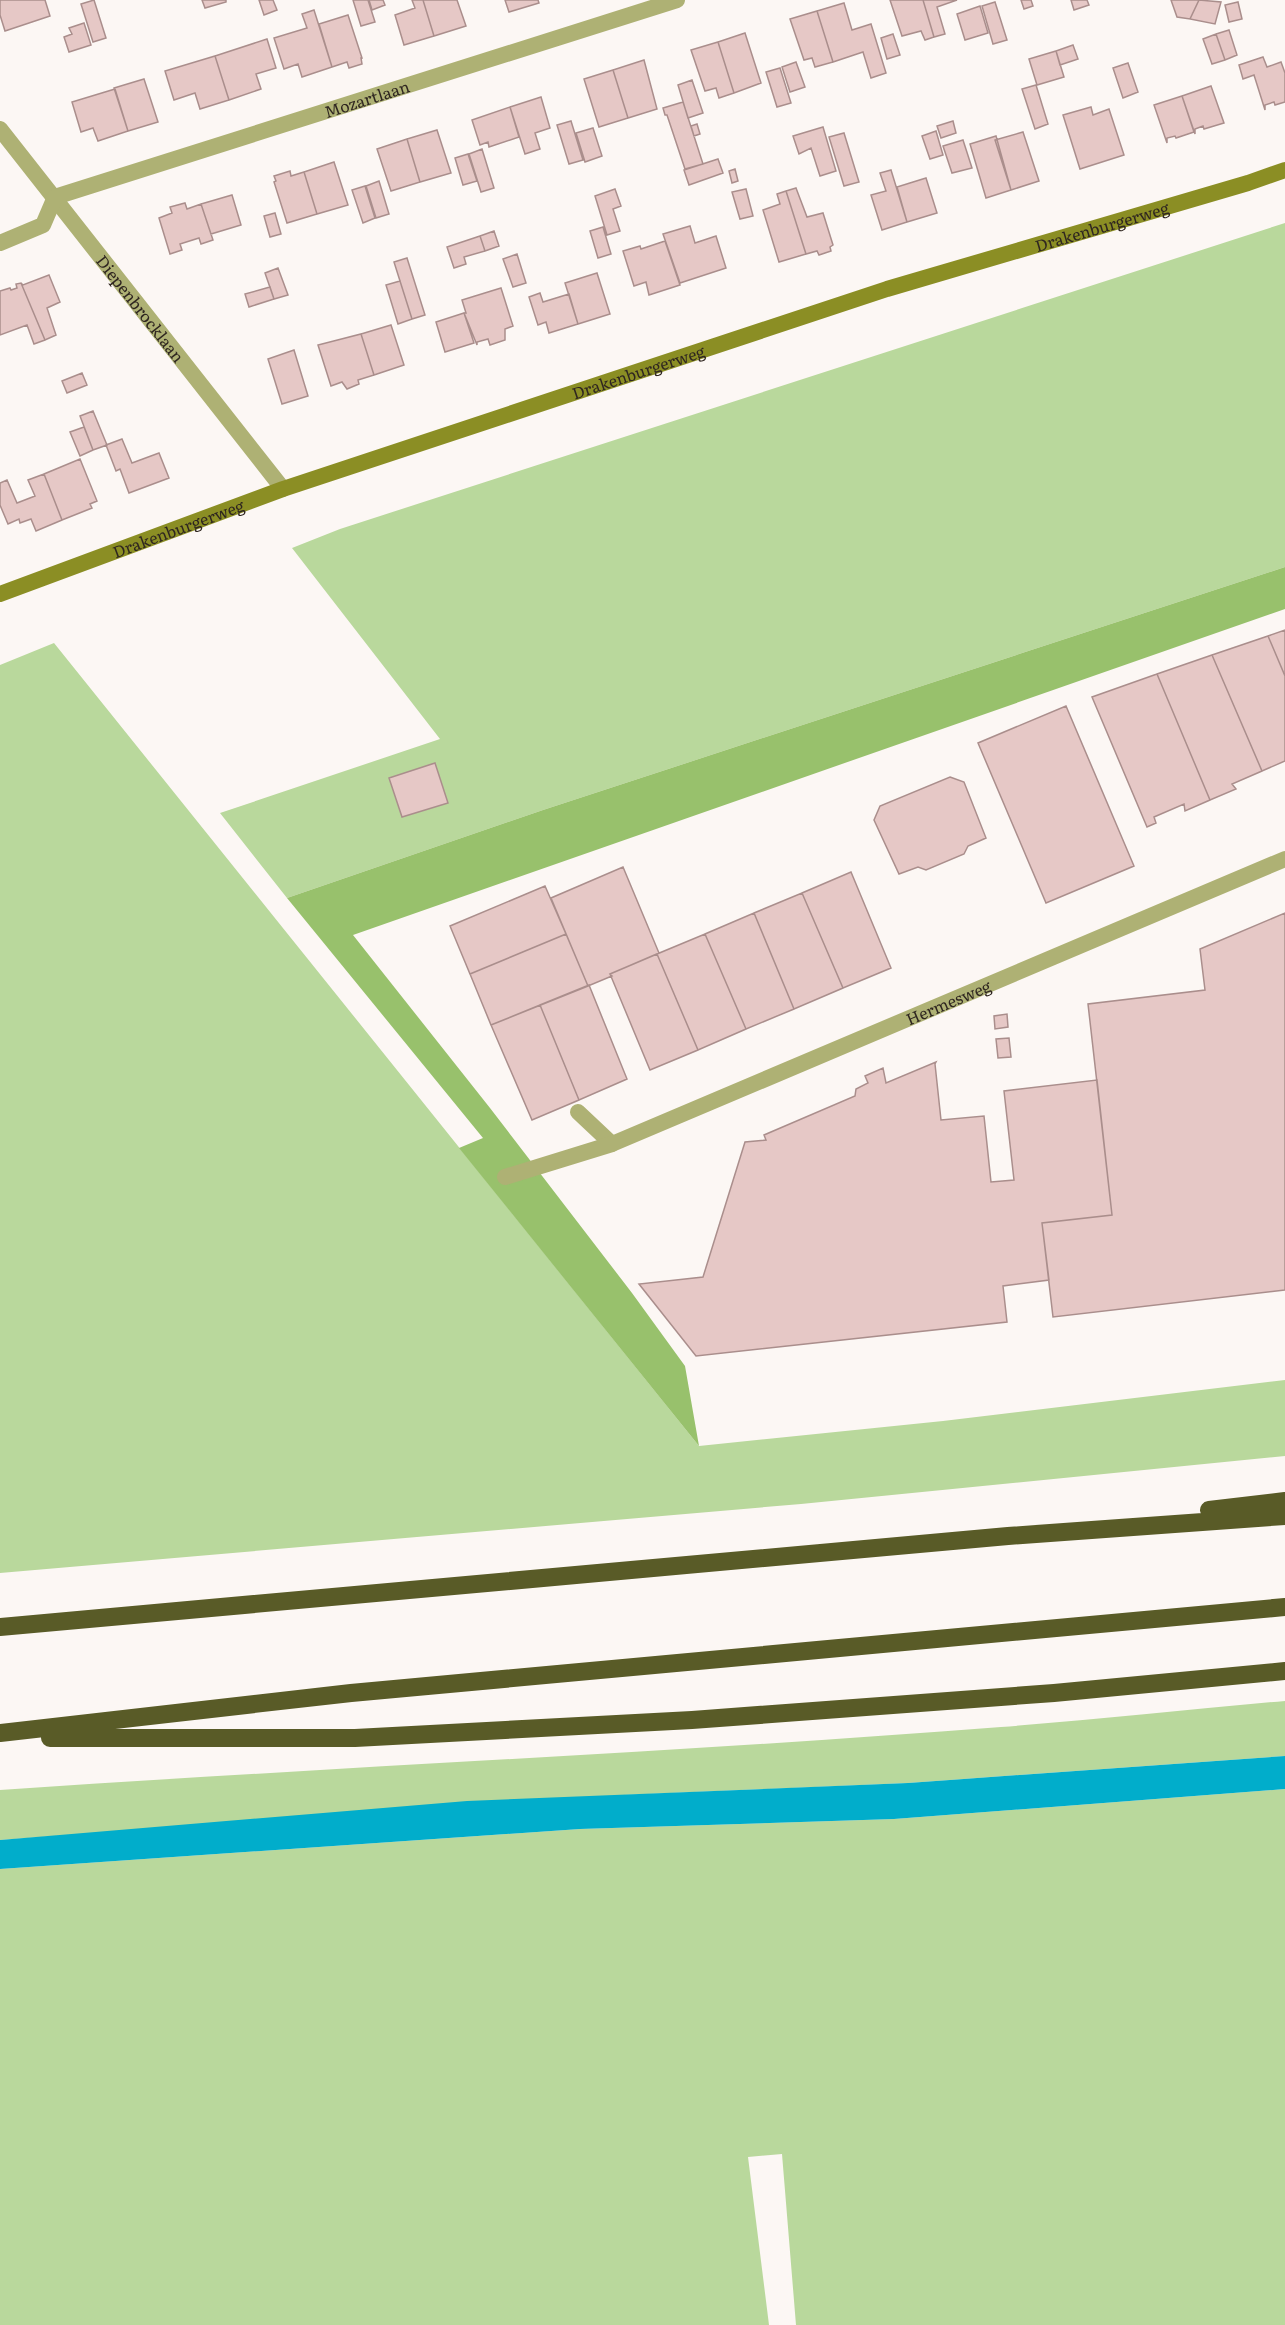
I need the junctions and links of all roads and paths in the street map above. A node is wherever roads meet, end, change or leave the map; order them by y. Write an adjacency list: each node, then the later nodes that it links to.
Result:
1 (677, 0): 4 (street, Mozartlaan)
2 (0, 129): 4 (street, Diepenbrocklaan)
3 (1285, 170): 6 (main road, Drakenburgerweg)
4 (55, 197): 5 (street); 6 (street, Diepenbrocklaan)
5 (0, 243)
6 (283, 489): 7 (main road, Drakenburgerweg)
7 (0, 594)
8 (1285, 859): 10 (street, Hermesweg)
9 (578, 1112): 10 (street)
10 (612, 1144): 11 (street, Hermesweg)
11 (506, 1177)
12 (1285, 1500): 14 (highway)
13 (1285, 1516): 14 (highway)
14 (1008, 1536): 16 (highway)
15 (1285, 1607): 18 (highway)
16 (0, 1627)
17 (1285, 1671): 18 (highway)
18 (0, 1735)

